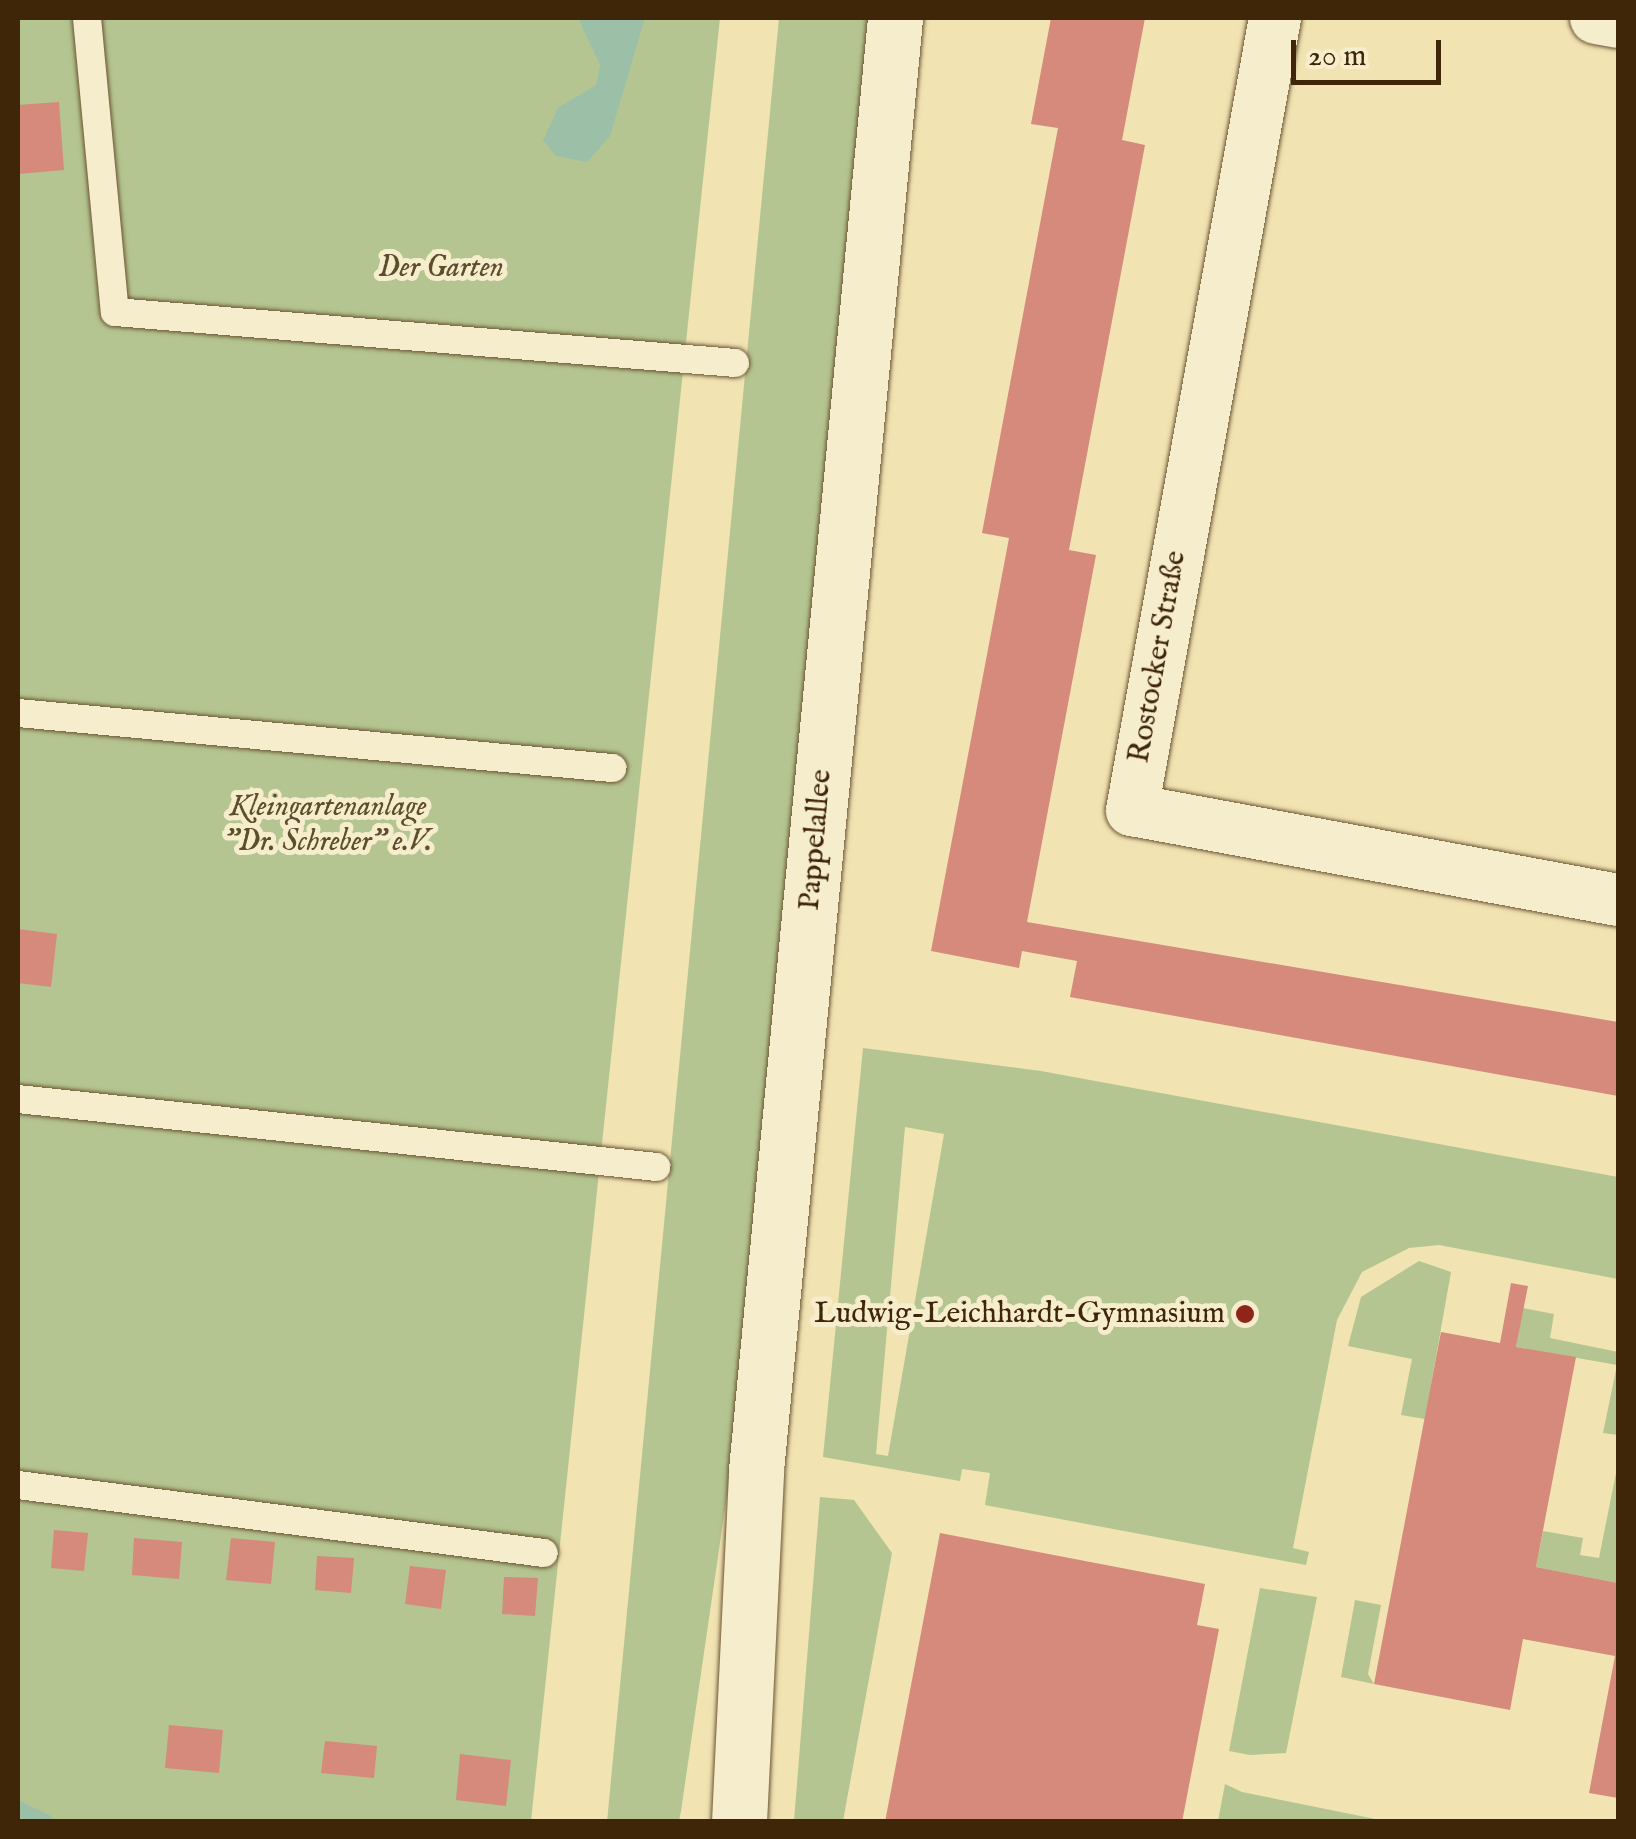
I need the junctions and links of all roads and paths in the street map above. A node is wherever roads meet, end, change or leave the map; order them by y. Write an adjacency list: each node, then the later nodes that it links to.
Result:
1 (87, 18): 6 (lane)
2 (895, 18): 14 (main road, Pappelallee)
3 (1274, 18): 9 (street, Rostocker Straße)
4 (1596, 18): 5 (street)
5 (1618, 22)
6 (735, 363)
7 (18, 713): 8 (lane)
8 (612, 768)
9 (1618, 900)
10 (18, 1100): 11 (lane)
11 (656, 1167)
12 (18, 1485): 13 (lane)
13 (544, 1553)
14 (741, 1664): 15 (main road, Pappelallee); 16 (main road, Pappelallee)
15 (700, 1822)
16 (739, 1822)

